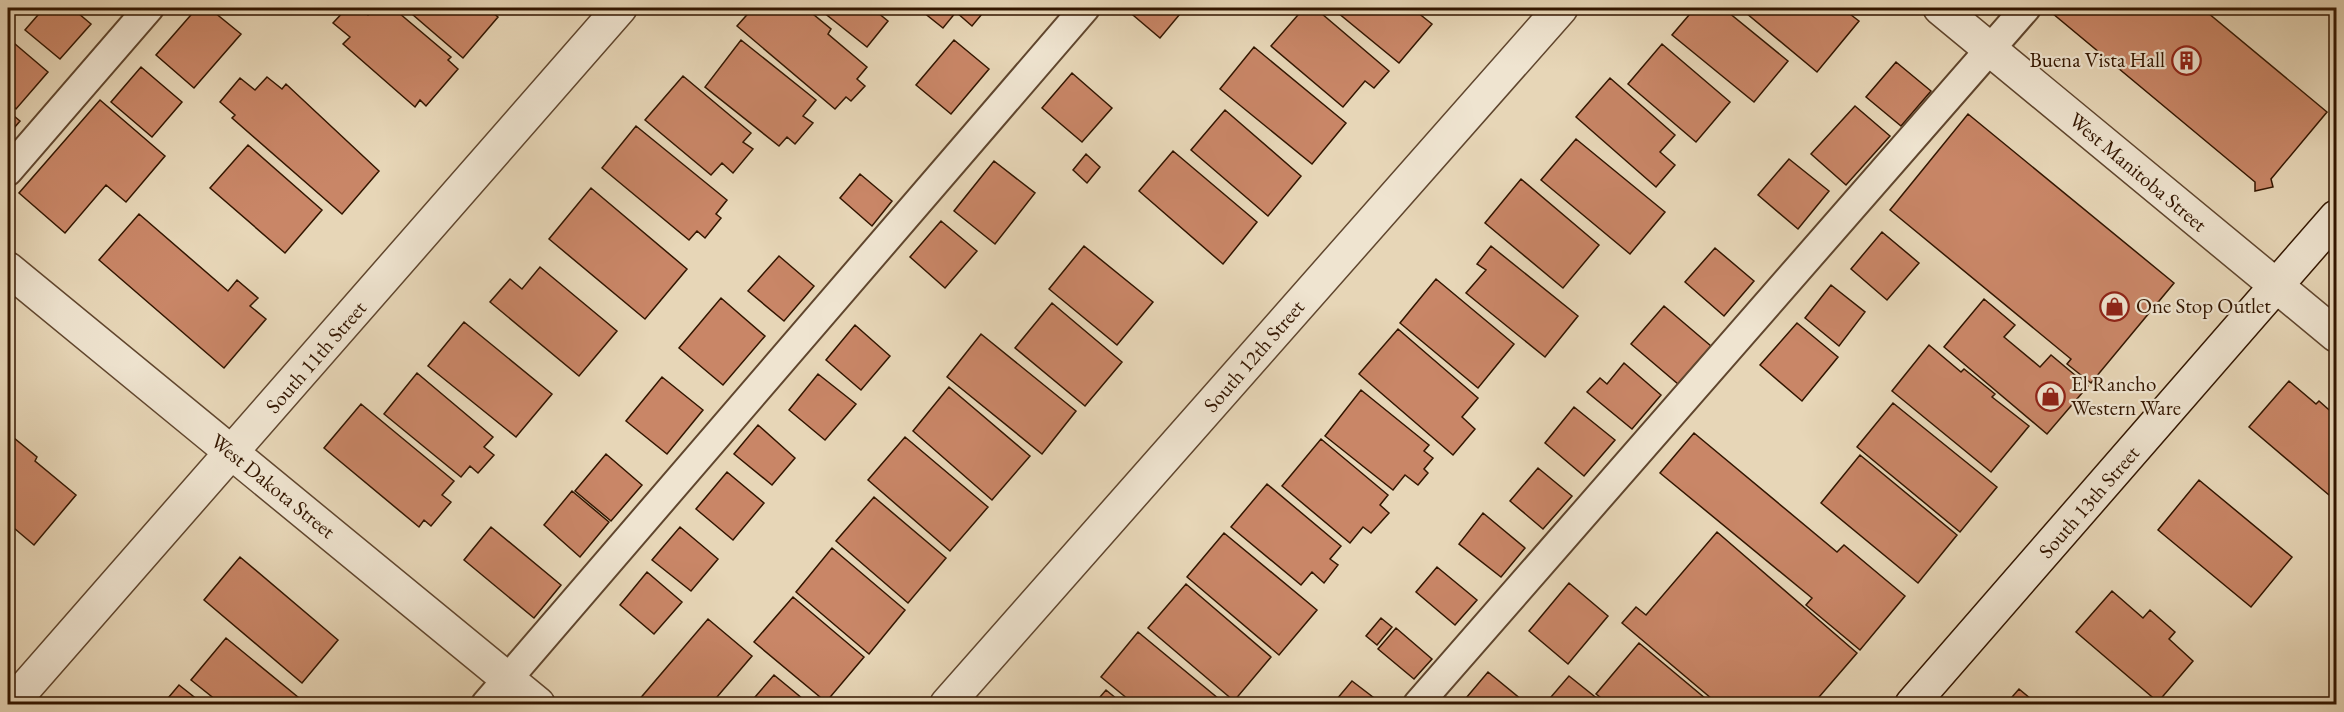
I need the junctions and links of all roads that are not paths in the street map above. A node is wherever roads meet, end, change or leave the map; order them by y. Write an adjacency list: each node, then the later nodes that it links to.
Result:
1 (149, 8): 8 (lane)
2 (620, 8): 13 (street, South 11th Street)
3 (1085, 8): 14 (lane)
4 (1561, 8): 18 (street, South 12th Street)
5 (1940, 8): 7 (street, West Manitoba Street)
6 (2026, 8): 7 (lane)
7 (1990, 50): 11 (street, West Manitoba Street); 19 (lane)
8 (8, 171)
9 (2337, 218): 11 (street, South 13th Street)
10 (8, 269): 13 (street, West Dakota Street)
11 (2277, 286): 12 (street, West Manitoba Street); 20 (street, South 13th Street)
12 (2337, 335)
13 (233, 453): 14 (street, West Dakota Street); 15 (street, South 11th Street)
14 (508, 679): 16 (lane); 17 (street, West Dakota Street)
15 (11, 705)
16 (486, 705)
17 (538, 705)
18 (947, 705)
19 (1418, 705)
20 (1912, 705)

